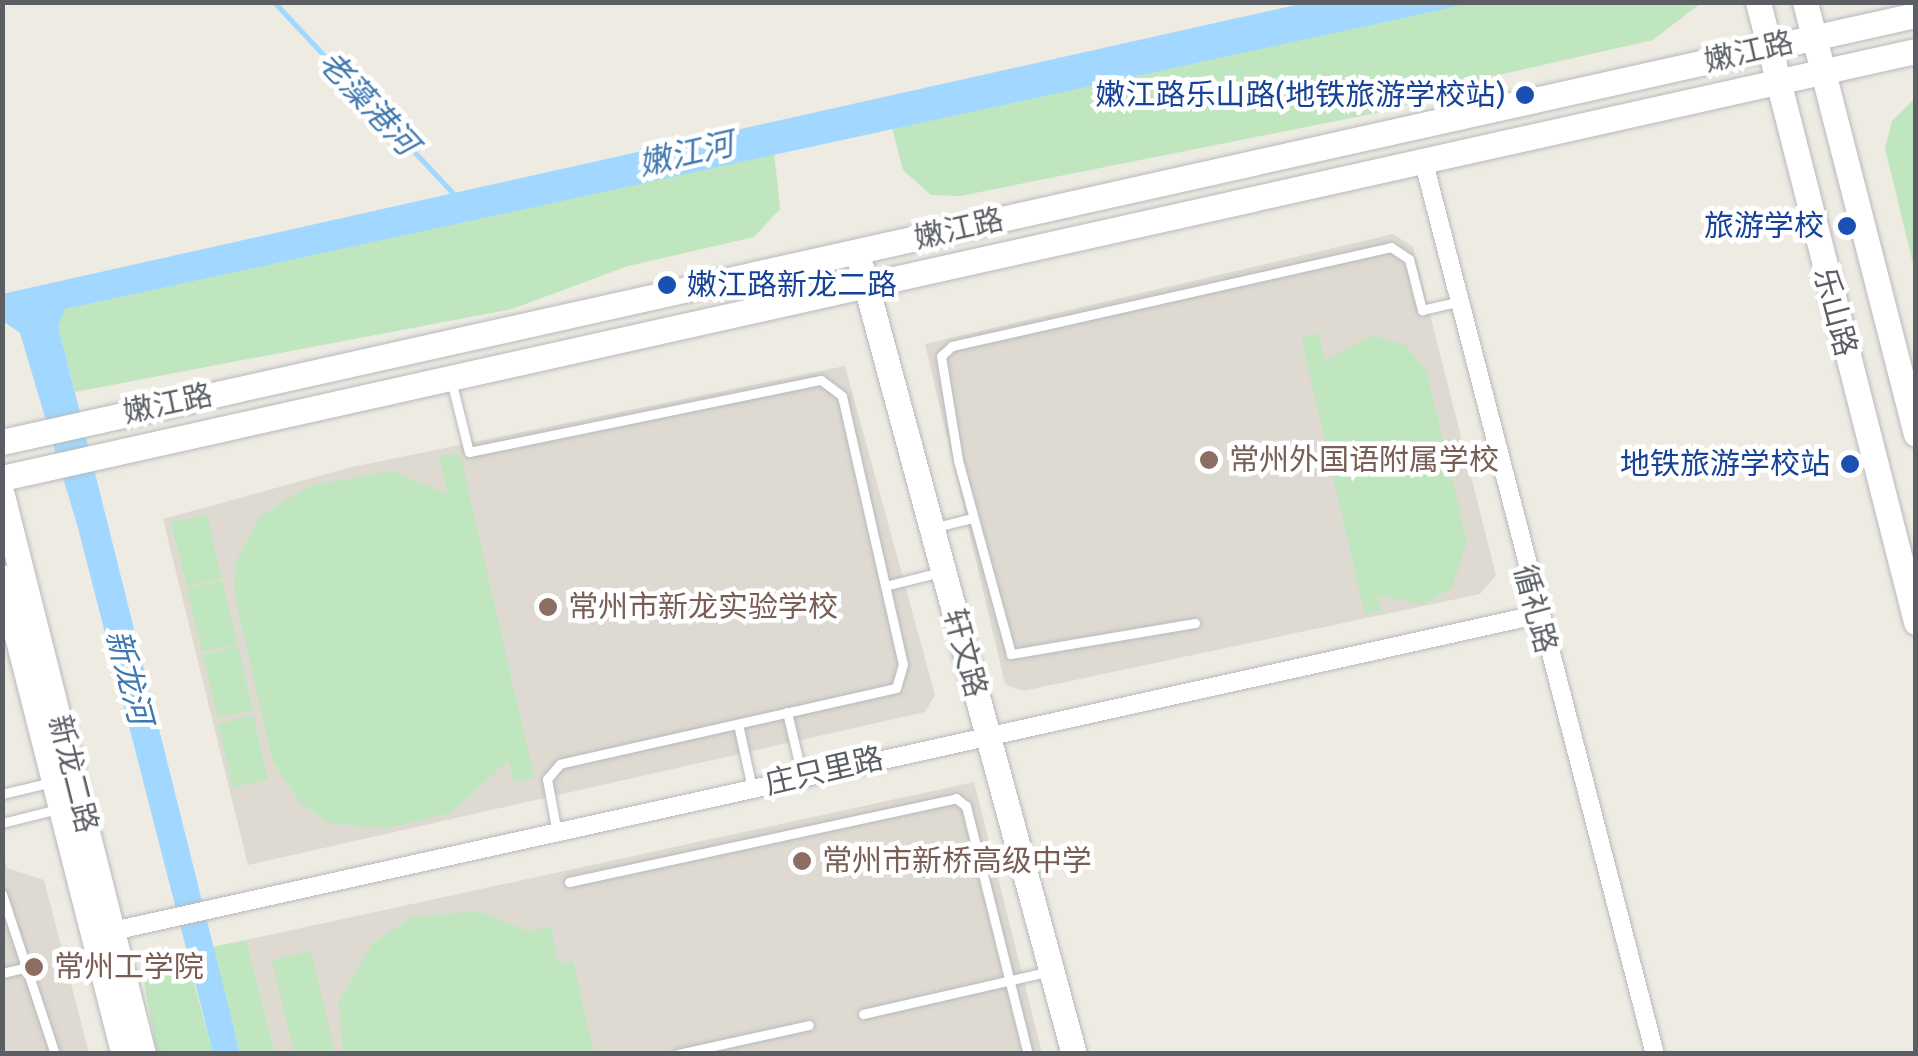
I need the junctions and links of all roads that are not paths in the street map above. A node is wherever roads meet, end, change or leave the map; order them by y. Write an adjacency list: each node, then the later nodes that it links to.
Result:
1 (1758, 2): 5 (main road, 乐山路)
2 (1804, 2): 4 (main road, 乐山路)
3 (1916, 15): 4 (main road, 嫩江路)
4 (1810, 38): 5 (main road, 嫩江路); 7 (main road, 乐山路)
5 (1767, 48): 8 (main road, 乐山路); 10 (main road, 嫩江路)
6 (1916, 51): 7 (main road, 嫩江路)
7 (1819, 72): 8 (main road, 嫩江路); 14 (main road, 乐山路)
8 (1776, 82): 9 (main road, 嫩江路); 24 (main road, 乐山路)
9 (1424, 163): 11 (main road, 嫩江路); 12 (street, 循礼路)
10 (858, 252): 11 (main road, 轩文路); 15 (main road, 嫩江路)
11 (865, 283): 13 (main road, 嫩江路); 19 (main road, 轩文路)
12 (1457, 302): 18 (lane); 23 (street, 循礼路)
13 (450, 376): 16 (main road, 嫩江路); 22 (lane)
14 (1916, 434)
15 (2, 442)
16 (2, 478)
17 (2, 495): 38 (main road, 新龙二路)
18 (972, 518): 19 (lane); 25 (lane)
19 (932, 528): 20 (main road, 轩文路)
20 (943, 571): 22 (lane); 28 (main road, 轩文路)
21 (2, 576): 30 (main road, 新龙二路)
22 (885, 586): 26 (lane)
23 (1536, 616): 28 (street, 庄只里路); 51 (street, 循礼路)
24 (1916, 622)
25 (1194, 623)
26 (787, 712): 27 (lane); 29 (lane)
27 (738, 724): 31 (lane); 35 (lane)
28 (987, 732): 29 (street, 庄只里路); 40 (main road, 轩文路)
29 (802, 776): 31 (street, 庄只里路)
30 (54, 781): 32 (lane); 33 (main road, 新龙二路)
31 (752, 788): 35 (street, 庄只里路)
32 (2, 794)
33 (62, 808): 34 (lane); 46 (main road, 新龙二路)
34 (2, 823)
35 (557, 833): 38 (street, 庄只里路)
36 (569, 882): 42 (lane)
37 (2, 894): 39 (lane)
38 (113, 932): 47 (main road, 新龙二路)
39 (33, 966): 41 (lane); 45 (lane)
40 (1053, 970): 42 (lane); 50 (main road, 轩文路)
41 (2, 973)
42 (1010, 980): 43 (lane); 49 (lane)
43 (863, 1014)
44 (810, 1025): 48 (lane)
45 (55, 1054)
46 (124, 1054)
47 (144, 1054)
48 (678, 1054)
49 (1028, 1054)
50 (1074, 1054)
51 (1655, 1054)

